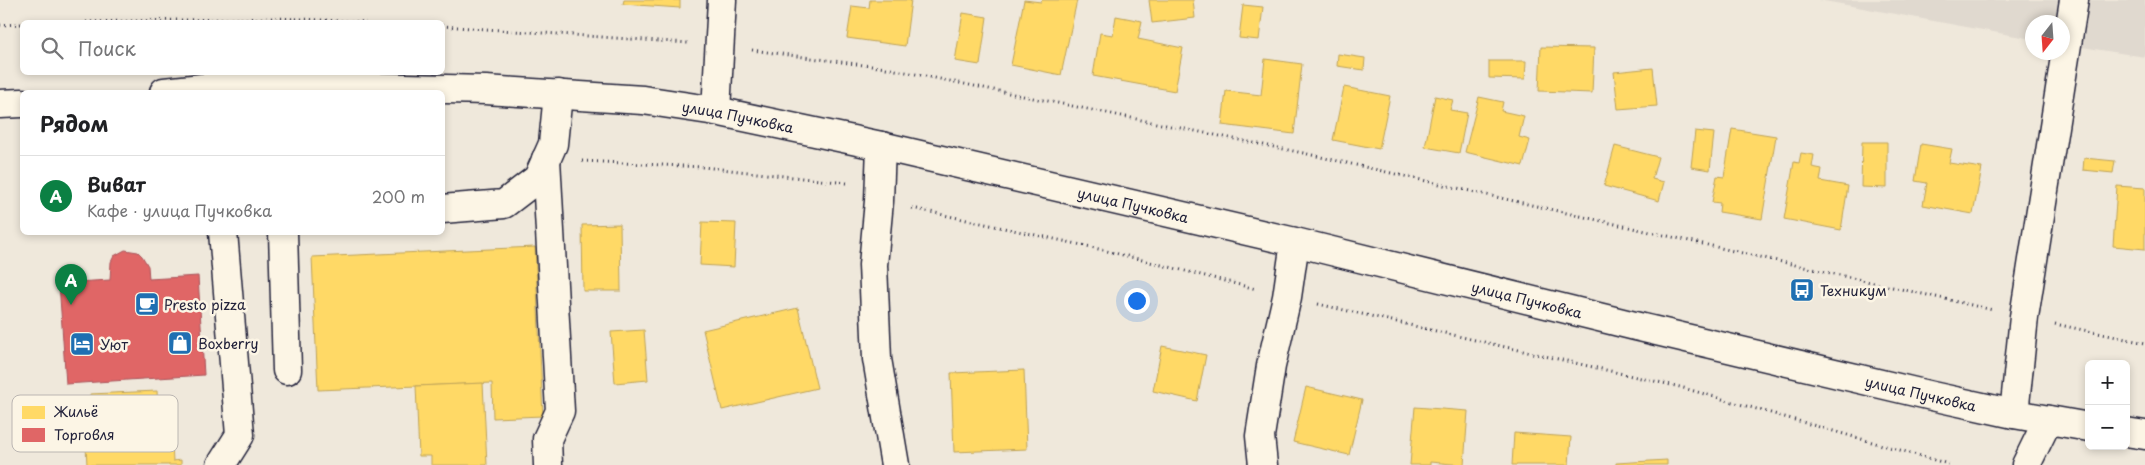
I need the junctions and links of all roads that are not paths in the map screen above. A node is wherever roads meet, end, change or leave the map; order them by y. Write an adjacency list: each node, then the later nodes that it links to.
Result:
1 (722, 0): 7 (main road)
2 (2074, 0): 15 (main road)
3 (212, 90): 4 (main road, улица Пучковка)
4 (558, 94): 7 (main road, улица Пучковка); 9 (main road)
5 (20, 103): 6 (main road)
6 (0, 104)
7 (716, 111): 8 (main road, улица Пучковка)
8 (881, 146): 13 (main road, улица Пучковка); 22 (main road)
9 (546, 159): 10 (main road); 21 (main road)
10 (445, 208)
11 (223, 235): 20 (main road)
12 (282, 235): 14 (main road)
13 (1295, 242): 15 (main road, улица Пучковка); 23 (main road)
14 (287, 370)
15 (2014, 414): 16 (main road, улица Пучковка)
16 (2048, 420): 17 (main road, улица Пучковка); 24 (main road)
17 (2085, 426)
18 (2130, 433): 19 (main road)
19 (2145, 435)
20 (221, 465)
21 (548, 465)
22 (894, 465)
23 (1263, 465)
24 (2026, 465)

